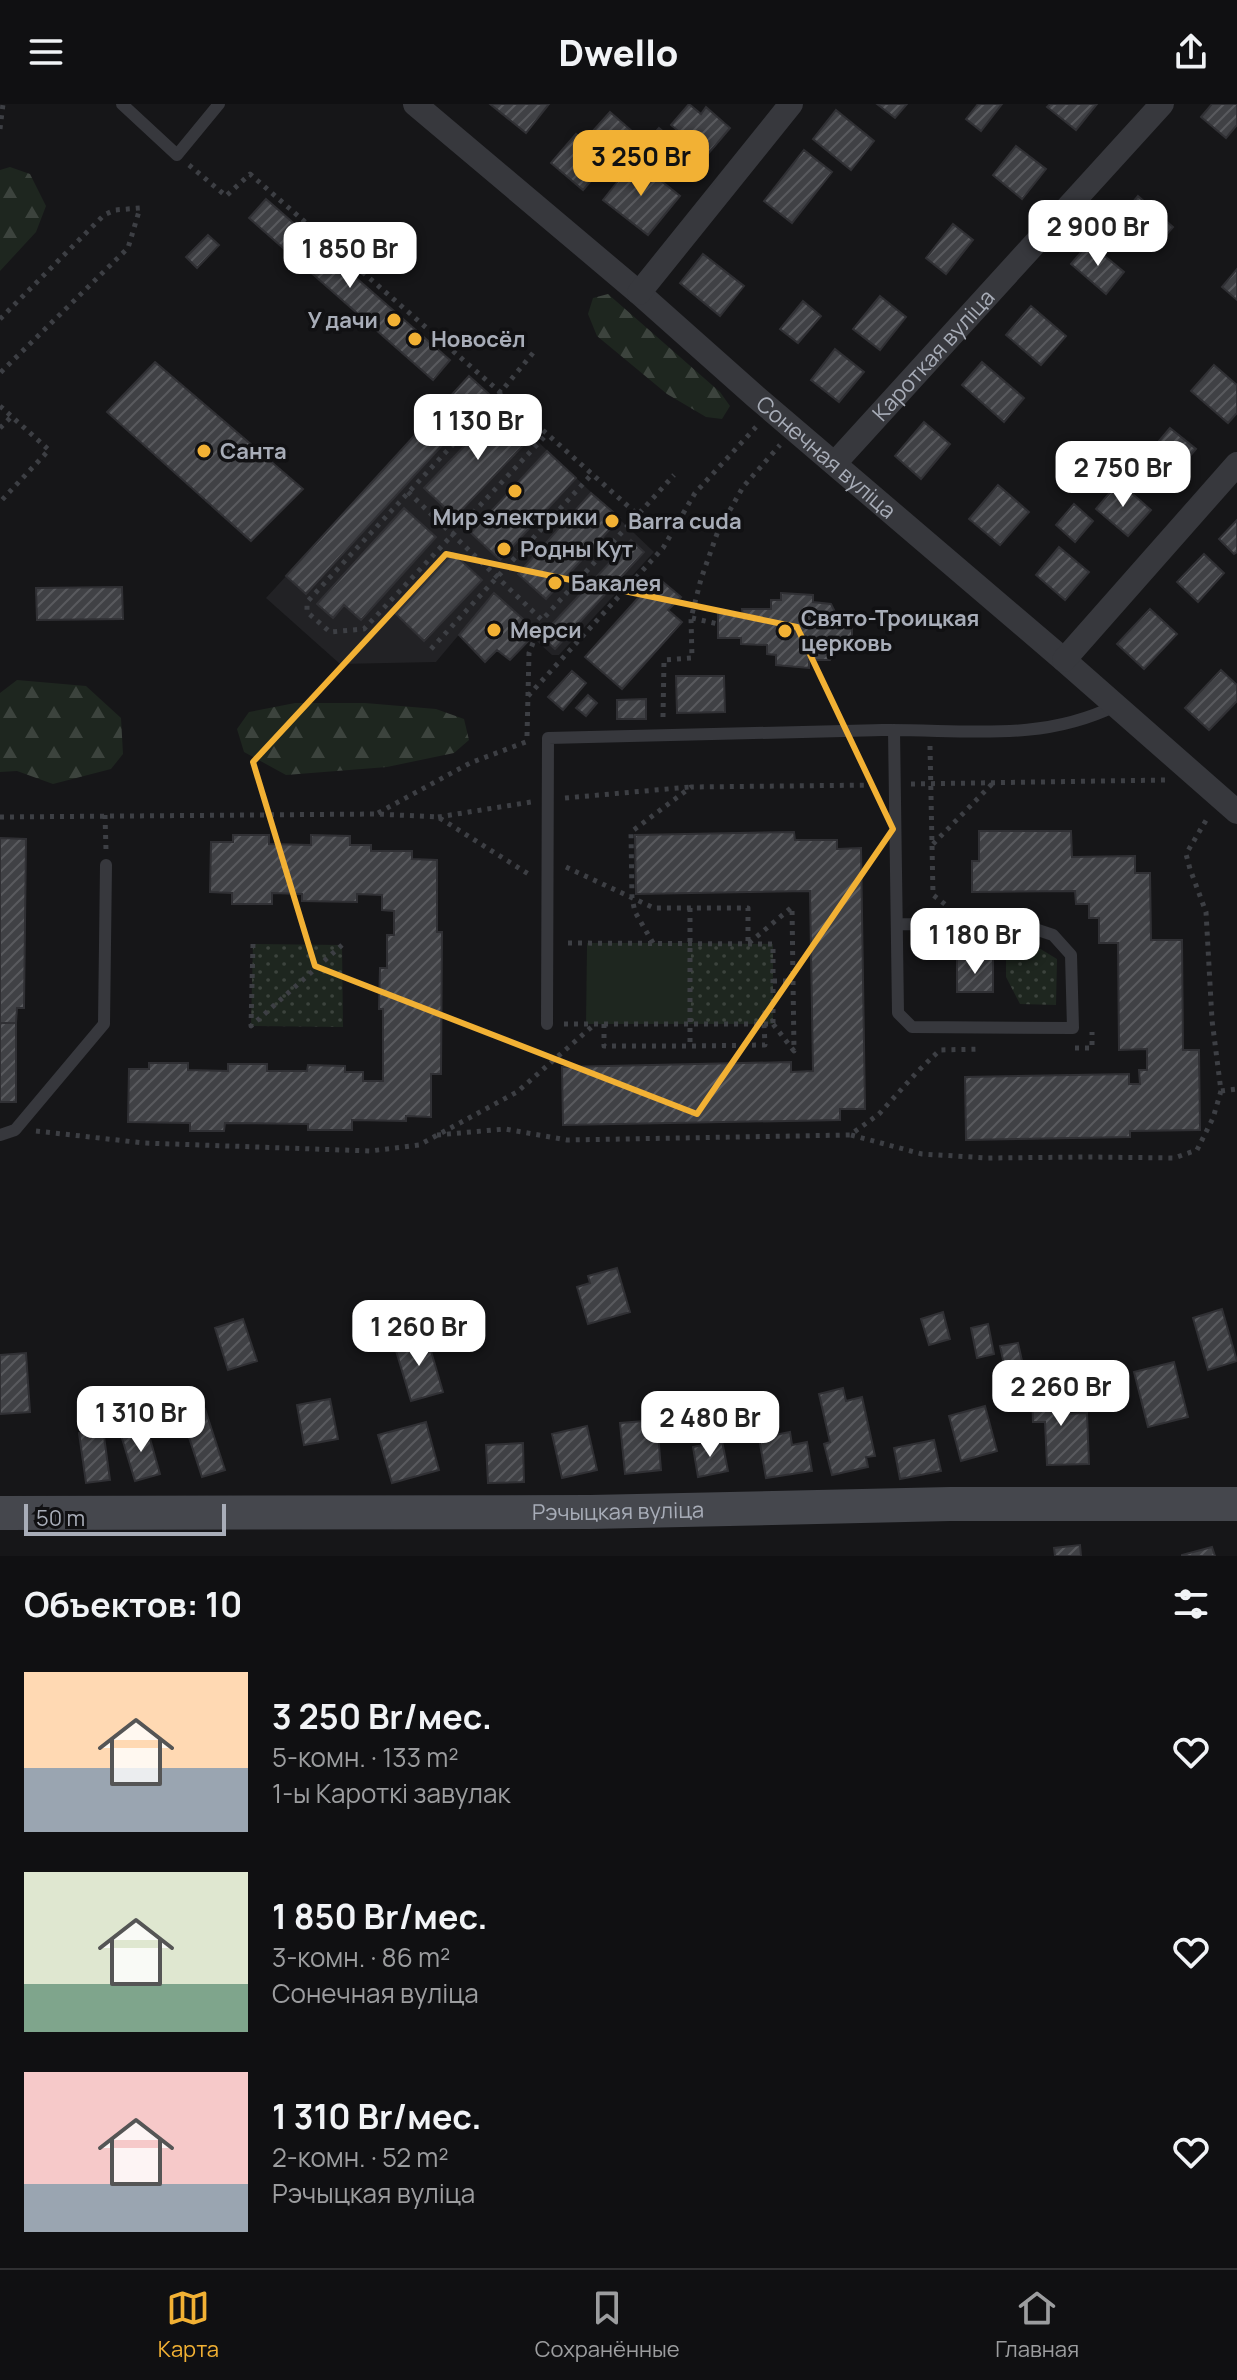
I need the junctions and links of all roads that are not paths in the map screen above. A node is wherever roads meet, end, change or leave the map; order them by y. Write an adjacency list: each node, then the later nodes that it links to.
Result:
1 (122, 104): 2 (lane)
2 (219, 104)
3 (791, 104): 6 (street)
4 (1162, 104): 7 (street, Кароткая вуліца)
5 (417, 105): 6 (street, Сонечная вуліца)
6 (639, 293): 7 (street, Сонечная вуліца)
7 (835, 463): 9 (street, Сонечная вуліца)
8 (1237, 464): 9 (street)
9 (1064, 660): 10 (street, Сонечная вуліца)
10 (1115, 706): 11 (lane); 12 (street, Сонечная вуліца)
11 (894, 730): 14 (lane); 15 (lane)
12 (1227, 819)
13 (106, 865): 16 (lane)
14 (897, 924): 14 (lane)
15 (547, 1024)
16 (0, 1135)
17 (1237, 1504): 18 (main road, Рэчыцкая вуліца)
18 (0, 1513)

